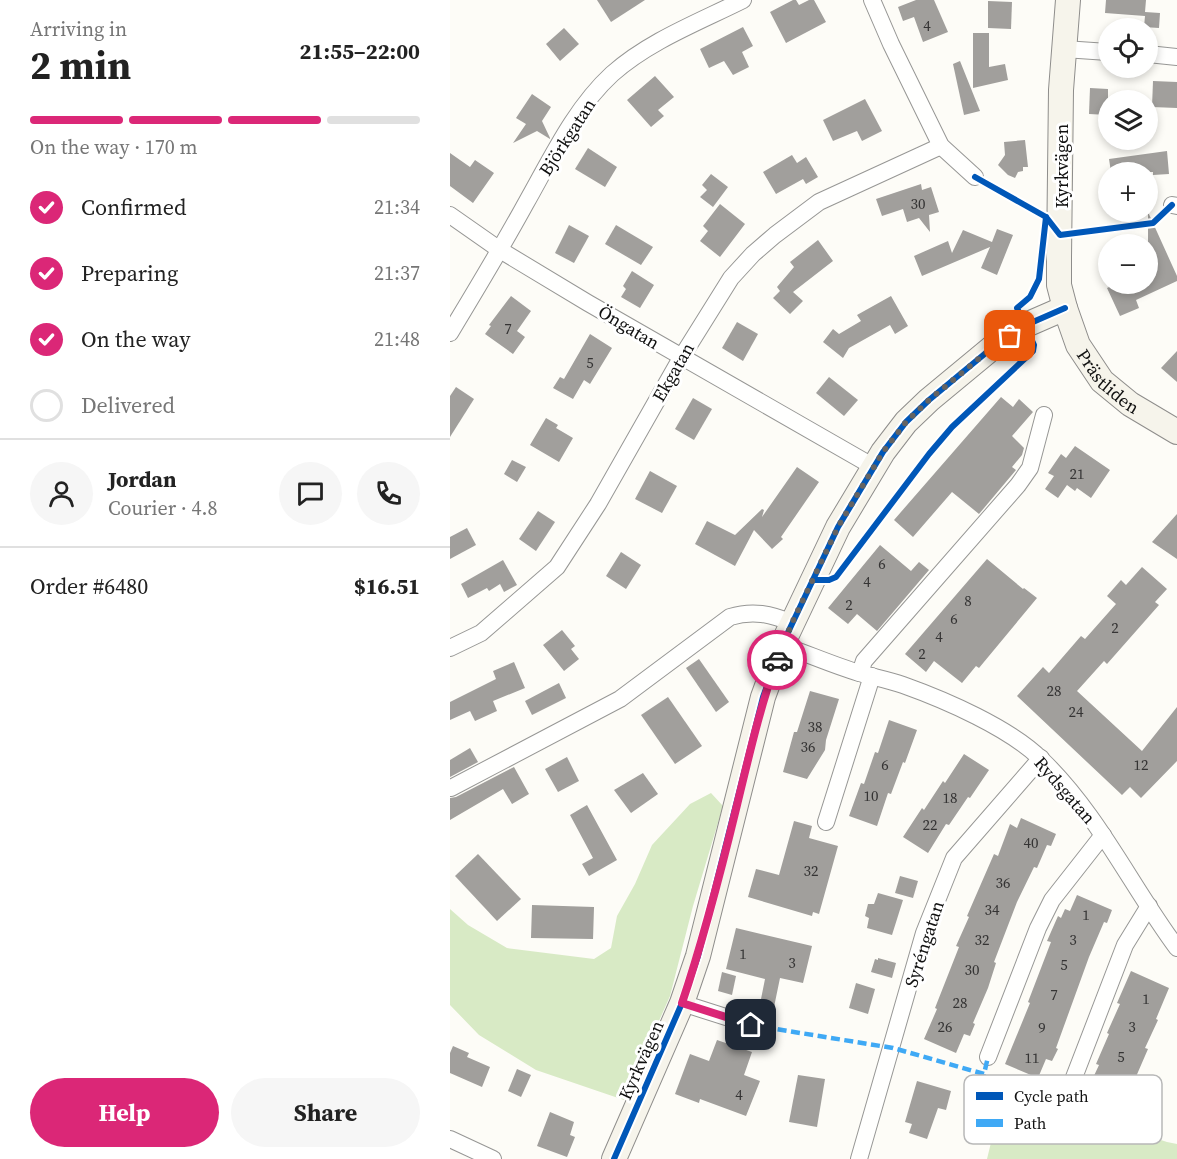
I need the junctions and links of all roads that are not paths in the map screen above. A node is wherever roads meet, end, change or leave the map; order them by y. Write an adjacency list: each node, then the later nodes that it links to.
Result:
1 (743, 0): 11 (street, Björkgatan)
2 (872, 0): 8 (street)
3 (1068, 0): 4 (street, Kyrkvägen)
4 (1064, 49): 5 (street); 12 (street, Kyrkvägen)
5 (1098, 51)
6 (1158, 55): 7 (street)
7 (1177, 57)
8 (941, 146): 9 (street); 14 (street, Ekgatan)
9 (975, 177)
10 (450, 215): 11 (street, Öngatan)
11 (500, 250): 13 (street, Björkgatan); 14 (street, Öngatan)
12 (1065, 308): 16 (street, Prästliden); 17 (street, Kyrkvägen)
13 (450, 333)
14 (681, 358): 17 (street, Öngatan); 19 (street, Ekgatan)
15 (1044, 415): 20 (street)
16 (1177, 432)
17 (874, 467): 18 (street, Kyrkvägen)
18 (787, 634): 20 (street, Rydsgatan); 22 (street, Rydsgatan); 27 (street, Kyrkvägen)
19 (450, 648)
20 (866, 675): 21 (street, Rydsgatan); 23 (street)
21 (1041, 758): 24 (street, Rydsgatan); 34 (street, Syréngatan)
22 (451, 788)
23 (826, 822)
24 (1103, 835): 25 (street, Rydsgatan); 29 (street)
25 (1149, 906): 26 (street, Rydsgatan); 30 (street)
26 (1177, 948)
27 (682, 1003): 28 (street); 33 (street, Kyrkvägen)
28 (751, 1025)
29 (988, 1057)
30 (1075, 1075)
31 (450, 1139): 32 (street)
32 (493, 1159)
33 (614, 1159)
34 (860, 1159)

